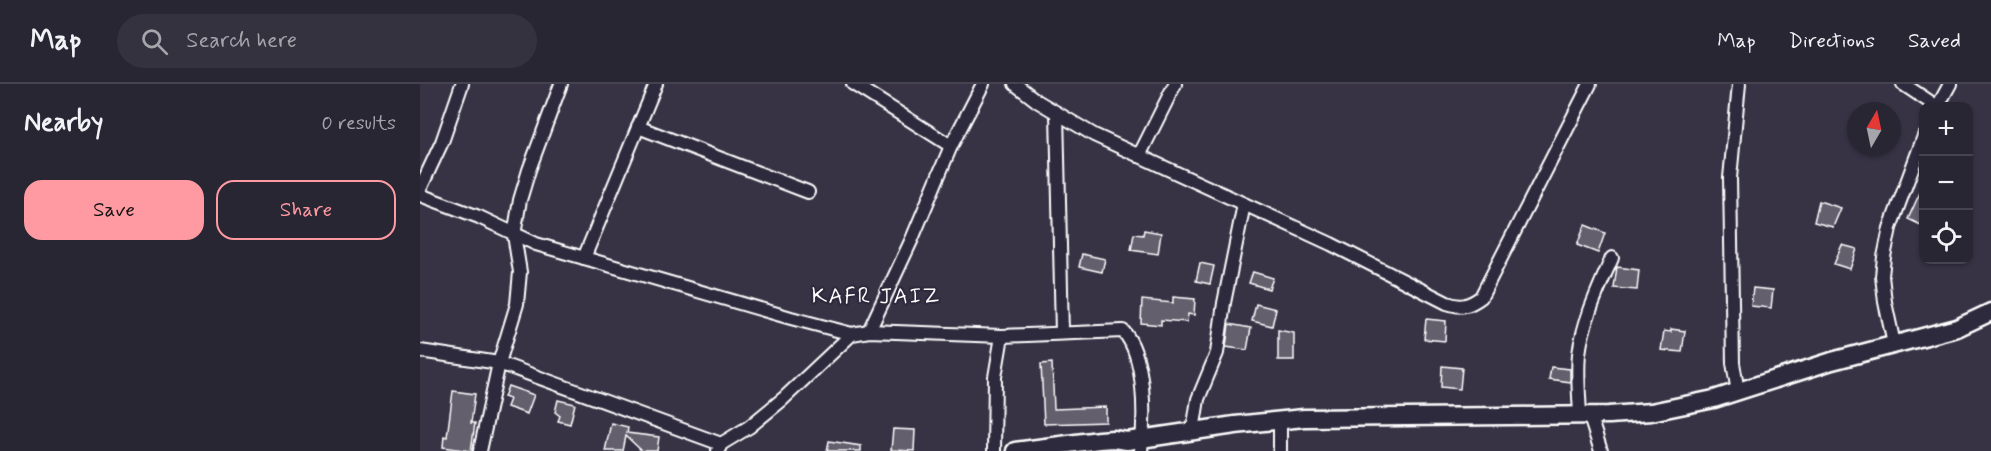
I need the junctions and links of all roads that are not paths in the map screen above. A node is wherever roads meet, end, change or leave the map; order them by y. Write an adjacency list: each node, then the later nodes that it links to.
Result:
1 (462, 84): 19 (street)
2 (561, 84): 23 (street)
3 (656, 84): 15 (street)
4 (853, 84): 16 (street)
5 (983, 84): 16 (street)
6 (1015, 84): 14 (street)
7 (1175, 84): 18 (street)
8 (1590, 84): 22 (street)
9 (1739, 84): 34 (street)
10 (1903, 84): 12 (street)
11 (1950, 84): 13 (street)
12 (1931, 102)
13 (1939, 102)
14 (1057, 113): 18 (street); 28 (street)
15 (639, 126): 20 (street); 24 (street)
16 (951, 146): 27 (street)
17 (1919, 147): 31 (street)
18 (1139, 156): 22 (street)
19 (420, 189)
20 (808, 192)
21 (420, 195): 23 (street)
22 (1244, 204): 37 (street)
23 (514, 235): 24 (street); 33 (street)
24 (584, 258): 29 (street)
25 (1612, 258): 35 (street)
26 (1991, 312): 31 (street)
27 (869, 331): 29 (street); 30 (street)
28 (1062, 333): 30 (street); 38 (street)
29 (852, 334): 39 (street)
30 (1002, 336): 41 (street)
31 (1894, 344): 34 (street)
32 (420, 351): 33 (street)
33 (499, 363): 39 (street); 40 (street)
34 (1738, 392): 35 (street)
35 (1585, 414): 36 (street); 45 (street)
36 (1280, 420): 37 (street); 44 (street)
37 (1193, 431): 38 (street)
38 (1137, 444): 42 (street); 43 (street)
39 (719, 448)
40 (480, 451)
41 (994, 451)
42 (1015, 451)
43 (1107, 451)
44 (1281, 451)
45 (1601, 451)

